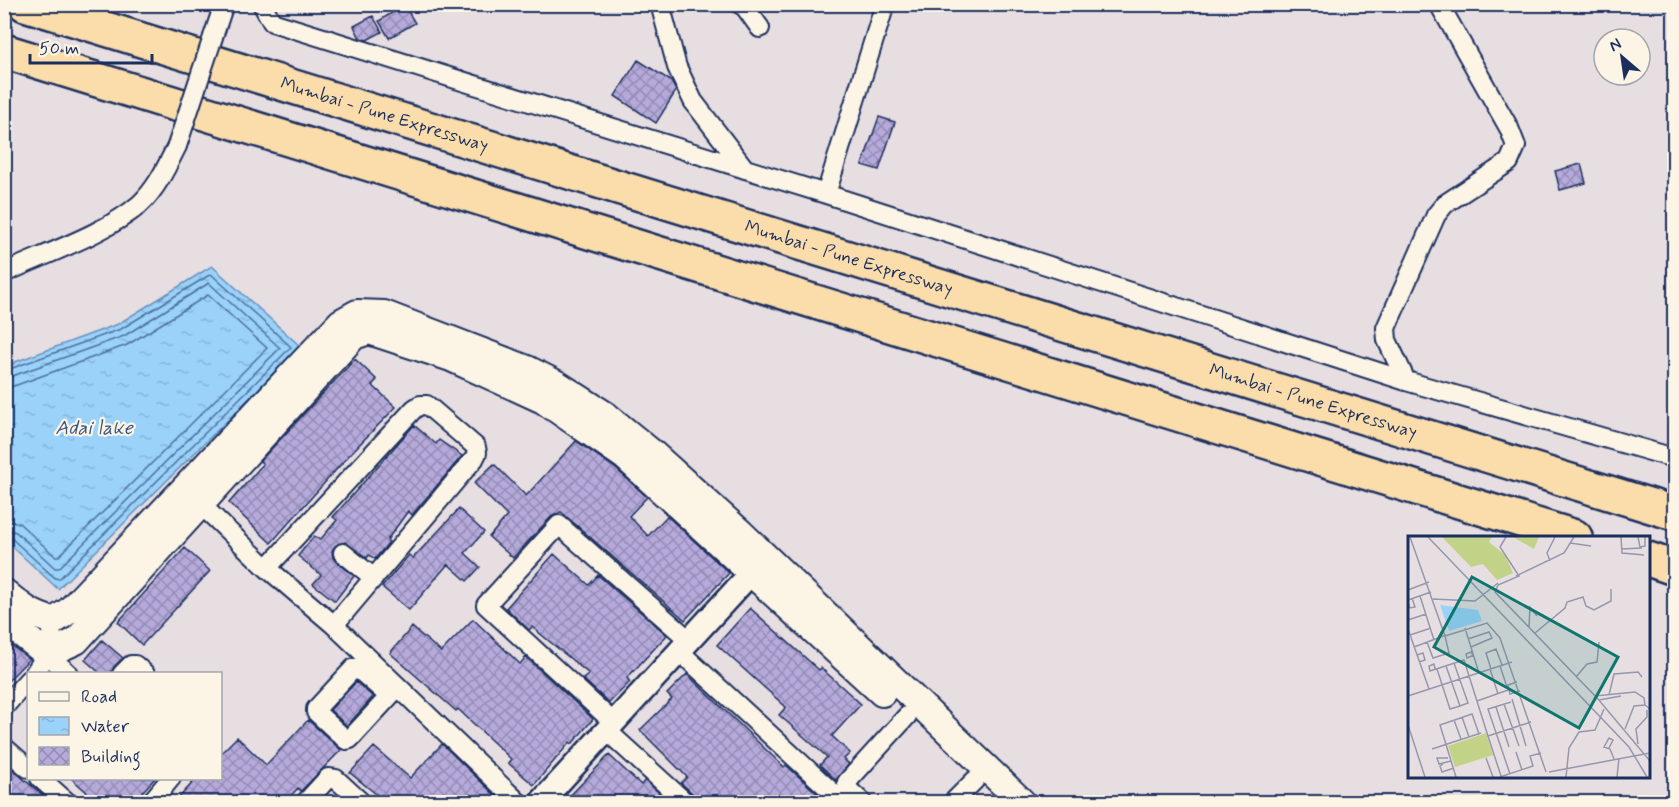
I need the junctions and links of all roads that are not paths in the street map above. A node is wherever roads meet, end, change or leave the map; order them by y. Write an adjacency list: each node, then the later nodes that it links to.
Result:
1 (25, 4): 16 (highway, Mumbai - Pune Expressway)
2 (224, 4): 12 (street, bridge)
3 (262, 4): 10 (street)
4 (660, 4): 10 (street)
5 (740, 4): 8 (street)
6 (885, 4): 11 (street)
7 (1439, 4): 13 (street)
8 (760, 28)
9 (4, 51): 17 (highway)
10 (745, 169): 11 (street)
11 (826, 194): 13 (street)
12 (4, 273)
13 (1406, 381): 14 (street)
14 (1671, 453)
15 (192, 497): 20 (main road); 21 (street); 28 (main road); 31 (main road)
16 (1674, 513)
17 (1572, 536)
18 (343, 553): 23 (street)
19 (1649, 561): 22 (highway)
20 (759, 565): 30 (street); 37 (main road); 55 (main road)
21 (267, 568): 23 (street); 25 (street)
22 (1674, 568)
23 (374, 578): 29 (street)
24 (4, 592): 28 (main road)
25 (303, 599): 26 (street); 29 (street)
26 (323, 604)
27 (5, 620): 31 (main road)
28 (54, 621): 31 (street)
29 (334, 625): 48 (street)
30 (684, 645): 38 (street); 38 (street); 51 (street)
31 (40, 664): 32 (street)
32 (63, 672)
33 (125, 672): 34 (street)
34 (143, 672)
35 (27, 681): 36 (street)
36 (4, 707)
37 (907, 716): 43 (main road); 52 (street)
38 (609, 726): 49 (street); 50 (street)
39 (4, 747): 40 (street)
40 (27, 767)
41 (42, 780): 44 (street)
42 (169, 780): 45 (street)
43 (975, 780): 53 (street); 54 (main road)
44 (67, 802)
45 (152, 802)
46 (306, 802): 47 (street)
47 (361, 802)
48 (518, 802)
49 (541, 802)
50 (685, 802)
51 (843, 802)
52 (862, 802)
53 (953, 802)
54 (998, 802)
55 (1022, 802)

